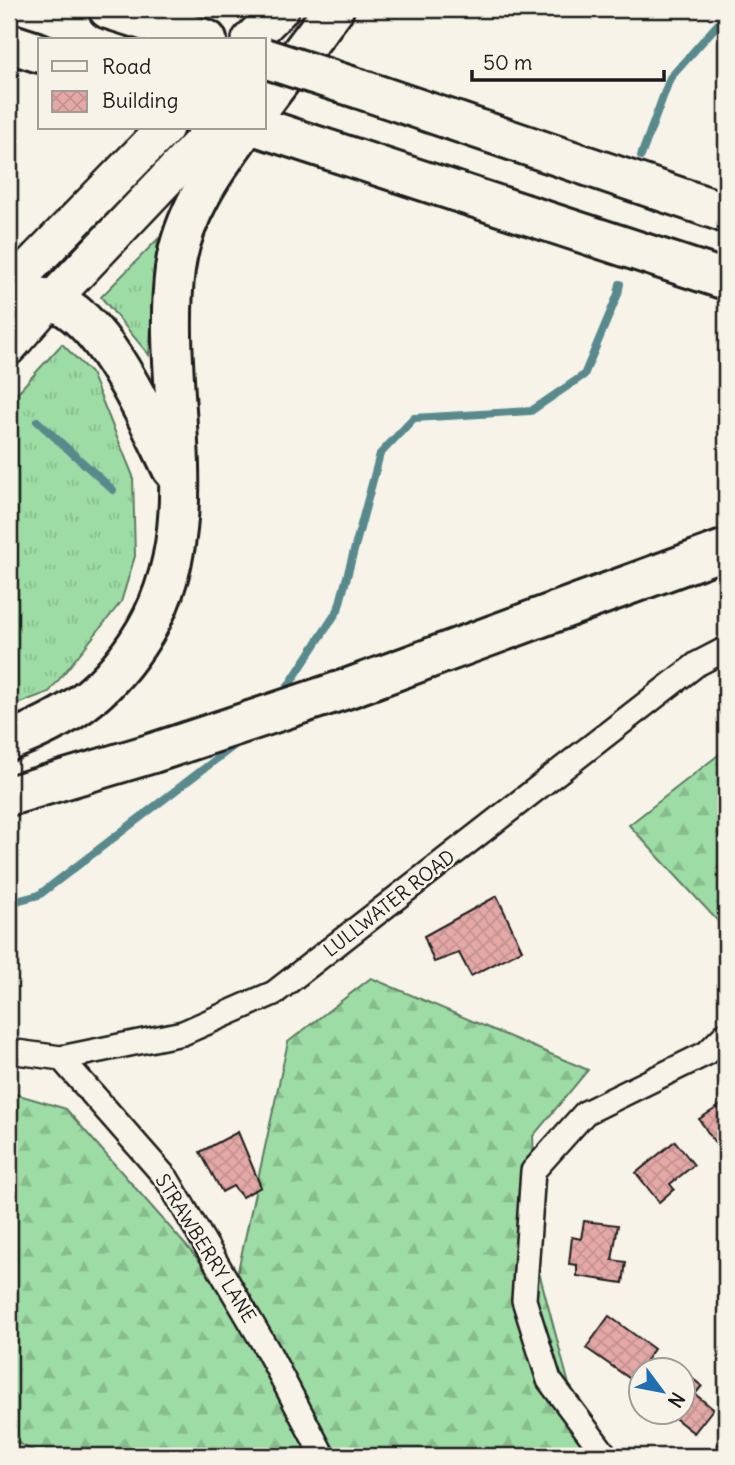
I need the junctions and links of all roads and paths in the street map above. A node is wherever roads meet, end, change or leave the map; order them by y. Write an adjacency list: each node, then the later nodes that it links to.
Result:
1 (108, 9): 5 (highway)
2 (281, 9): 6 (main road)
3 (328, 9): 10 (main road)
4 (334, 9): 11 (highway)
5 (201, 38)
6 (252, 38)
7 (9, 43): 8 (highway)
8 (38, 52)
9 (266, 59): 16 (highway, bridge)
10 (266, 74)
11 (266, 99)
12 (266, 129): 17 (highway)
13 (163, 130): 18 (main road)
14 (213, 130): 20 (main road)
15 (244, 130): 22 (highway)
16 (726, 213)
17 (726, 281)
18 (9, 288)
19 (9, 299): 20 (highway)
20 (52, 300): 21 (main road); 22 (highway)
21 (9, 349)
22 (179, 484): 25 (highway)
23 (726, 549): 26 (highway)
24 (726, 649): 29 (street, LULLWATER ROAD)
25 (9, 741)
26 (9, 796)
27 (726, 1034): 31 (street)
28 (9, 1051): 29 (street, LULLWATER ROAD)
29 (61, 1058): 30 (street, STRAWBERRY LANE)
30 (323, 1456)
31 (606, 1456)

